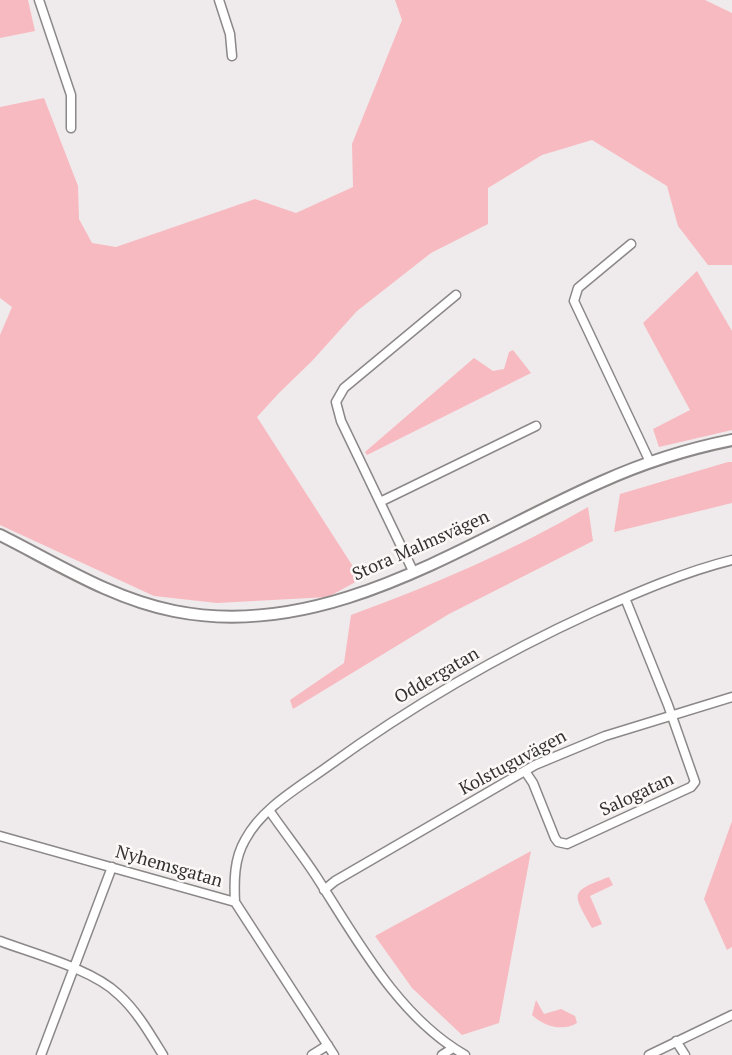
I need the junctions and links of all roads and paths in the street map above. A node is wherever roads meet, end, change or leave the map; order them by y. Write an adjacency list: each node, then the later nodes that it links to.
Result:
1 (39, 0): 4 (street)
2 (219, 0): 3 (street)
3 (232, 56)
4 (71, 128)
5 (631, 244): 9 (street)
6 (456, 295): 10 (street)
7 (536, 426): 10 (street)
8 (732, 440): 9 (street, Stora Malmsvägen)
9 (650, 463): 13 (street, Stora Malmsvägen)
10 (380, 502): 13 (street)
11 (0, 535): 13 (street, Stora Malmsvägen)
12 (732, 560): 14 (street, Oddergatan)
13 (413, 571)
14 (625, 598): 16 (street, Salogatan); 18 (street, Oddergatan)
15 (732, 697): 16 (street, Kolstuguvägen)
16 (671, 715): 17 (street, Kolstuguvägen); 17 (street, Salogatan)
17 (525, 771): 21 (street, Kolstuguvägen)
18 (269, 810): 21 (street); 22 (street, Oddergatan)
19 (0, 836): 20 (street, Nyhemsgatan)
20 (112, 867): 22 (street, Nyhemsgatan); 24 (street)
21 (324, 890): 28 (street)
22 (235, 902): 27 (street, Nyhemsgatan)
23 (0, 941): 24 (street)
24 (74, 970): 29 (street); 30 (street)
25 (732, 1015): 26 (street)
26 (676, 1041): 35 (street); 36 (street)
27 (328, 1045): 31 (street); 32 (street, Nyhemsgatan)
28 (453, 1048): 33 (street); 34 (street)
29 (41, 1055)
30 (163, 1055)
31 (312, 1055)
32 (334, 1055)
33 (442, 1055)
34 (465, 1055)
35 (649, 1055)
36 (685, 1055)

